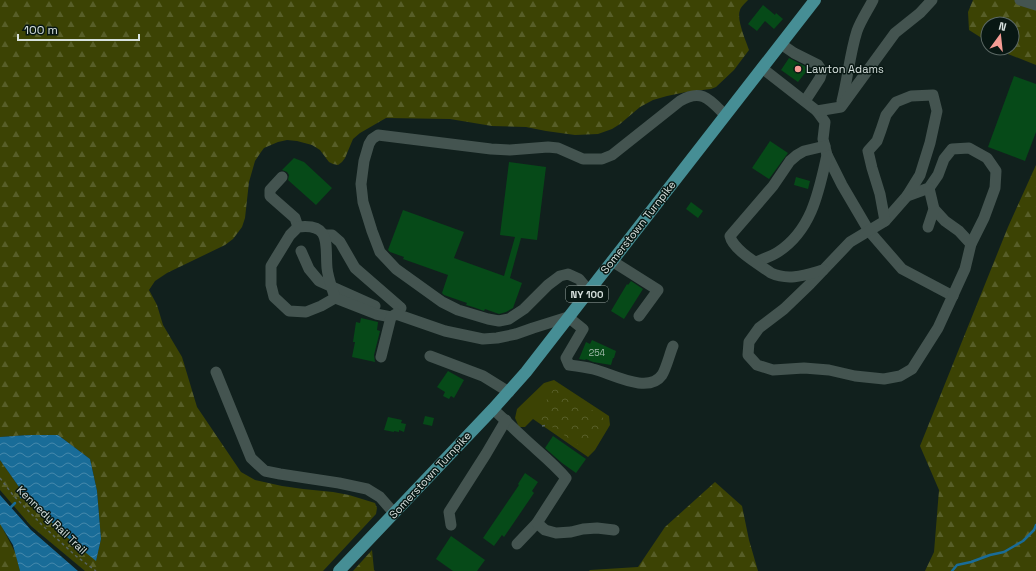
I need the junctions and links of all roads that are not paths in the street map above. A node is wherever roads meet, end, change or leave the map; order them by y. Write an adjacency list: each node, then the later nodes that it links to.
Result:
1 (815, 0): 6 (main road, Somerstown Turnpike / NY 100)
2 (873, 0): 9 (lane)
3 (932, 0): 9 (lane)
4 (1020, 0): 5 (lane)
5 (1036, 5)
6 (781, 44): 7 (main road, Somerstown Turnpike / NY 100); 8 (lane)
7 (762, 68): 8 (lane); 11 (main road, Somerstown Turnpike / NY 100)
8 (805, 101): 10 (lane)
9 (841, 107): 10 (lane)
10 (818, 111): 12 (lane)
11 (725, 115): 24 (main road, Somerstown Turnpike / NY 100); 28 (lane)
12 (826, 150): 20 (lane); 25 (lane); 25 (lane)
13 (282, 177): 18 (lane)
14 (929, 188): 15 (lane); 16 (lane); 22 (lane)
15 (907, 196): 17 (lane); 17 (lane)
16 (934, 209): 19 (lane); 22 (lane)
17 (886, 221): 20 (lane)
18 (298, 227): 21 (lane); 30 (lane)
19 (928, 227)
20 (869, 230): 26 (lane); 29 (lane)
21 (324, 235): 27 (lane); 31 (lane)
22 (971, 244): 29 (lane)
23 (301, 251): 27 (lane)
24 (612, 261): 28 (main road, Somerstown Turnpike / NY 100); 32 (lane)
25 (756, 262): 26 (lane)
26 (824, 270): 29 (lane)
27 (331, 287): 30 (lane); 31 (lane)
28 (589, 291): 33 (main road, Somerstown Turnpike / NY 100)
29 (953, 296)
30 (334, 298): 31 (lane)
31 (396, 313): 33 (lane); 36 (lane)
32 (639, 316)
33 (568, 318): 34 (lane); 38 (main road, Somerstown Turnpike / NY 100)
34 (673, 346)
35 (430, 356): 38 (lane)
36 (381, 357)
37 (216, 372): 41 (lane)
38 (509, 392): 39 (main road, Somerstown Turnpike / NY 100)
39 (493, 409): 40 (lane); 41 (main road, Somerstown Turnpike / NY 100)
40 (506, 420): 42 (lane); 43 (lane)
41 (394, 512): 46 (main road, Somerstown Turnpike / NY 100)
42 (537, 523): 44 (lane); 45 (lane)
43 (451, 525)
44 (614, 530)
45 (517, 544)
46 (339, 571)

